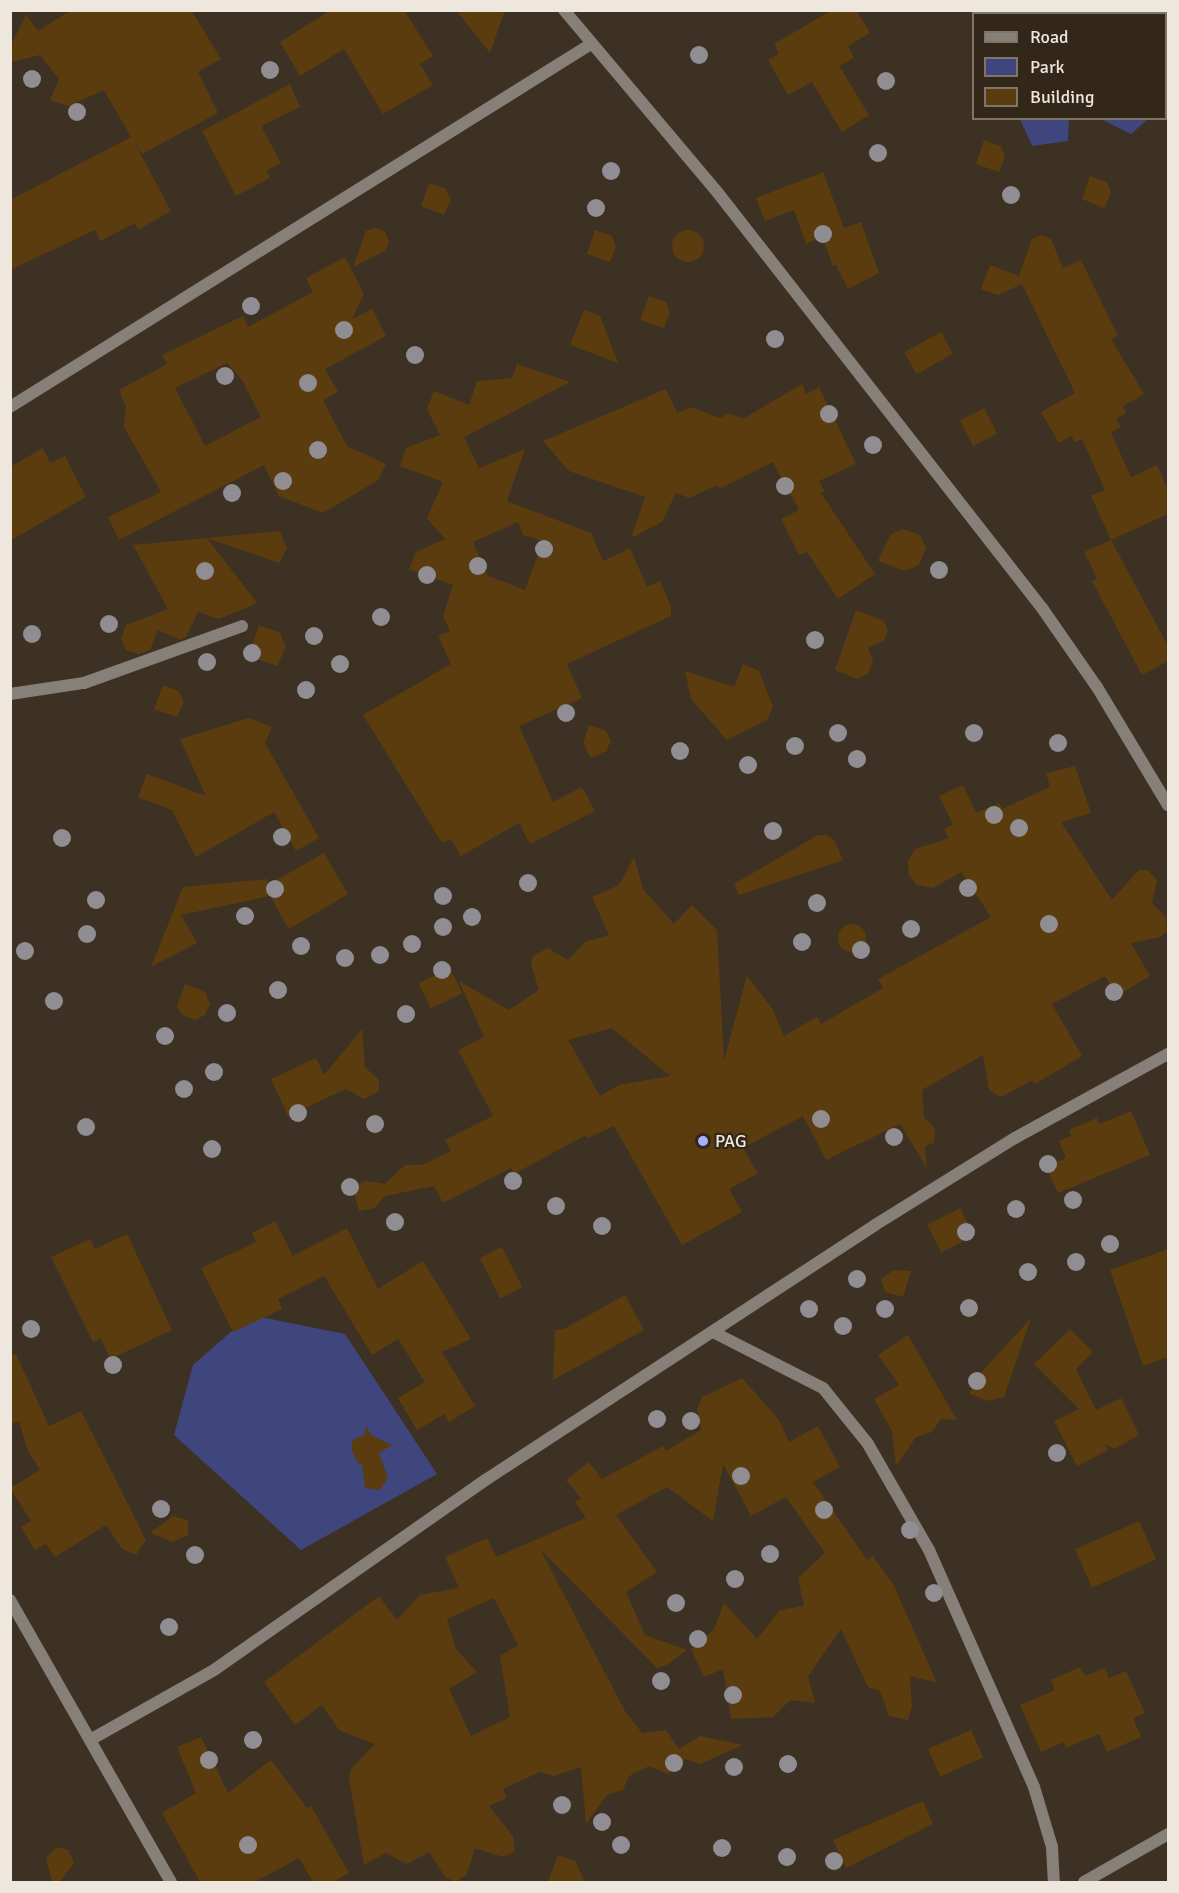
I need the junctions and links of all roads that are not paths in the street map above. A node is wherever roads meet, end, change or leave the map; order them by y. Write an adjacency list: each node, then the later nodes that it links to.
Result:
1 (564, 10): 2 (street)
2 (591, 44): 3 (street); 6 (street)
3 (10, 407)
4 (242, 626): 5 (street)
5 (10, 694)
6 (1168, 805)
7 (1168, 1054): 8 (street)
8 (712, 1332): 10 (street); 13 (street)
9 (10, 1600): 10 (street)
10 (90, 1740): 12 (street)
11 (1168, 1834): 14 (street)
12 (171, 1882)
13 (1054, 1882)
14 (1084, 1882)

